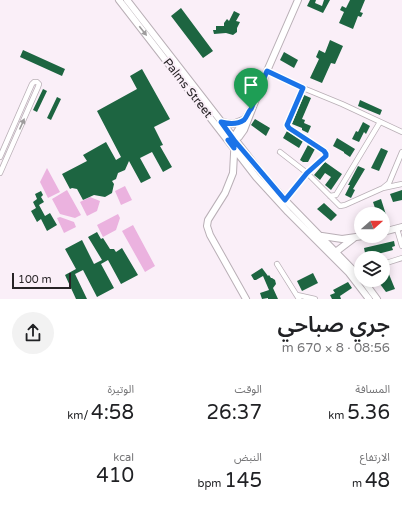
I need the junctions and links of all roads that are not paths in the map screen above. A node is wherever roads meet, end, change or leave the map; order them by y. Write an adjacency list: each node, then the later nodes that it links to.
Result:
1 (119, 0): 14 (main road, Palms Street, one-way to 14)
2 (127, 0): 8 (main road, Palms Street)
3 (298, 0): 4 (main road)
4 (267, 71): 5 (street); 6 (main road)
5 (303, 88): 9 (street); 21 (street)
6 (251, 109): 7 (main road); 11 (main road)
7 (244, 120): 8 (main road); 14 (main road)
8 (221, 122): 14 (main road, Palms Street)
9 (380, 122): 10 (street); 24 (street)
10 (402, 132)
11 (242, 133): 14 (main road); 18 (main road)
12 (9, 135): 13 (street); 13 (street, one-way to 12); 19 (street)
13 (16, 137): 20 (street)
14 (231, 140): 15 (main road, Palms Street); 18 (main road, Palms Street)
15 (234, 148): 31 (main road, Palms Street); 39 (main road)
16 (280, 152): 21 (street)
17 (402, 152): 23 (street)
18 (245, 153): 25 (main road, Palms Street)
19 (0, 157)
20 (0, 173)
21 (307, 173): 24 (street); 25 (street)
22 (402, 184): 23 (street)
23 (383, 188): 24 (street)
24 (330, 196)
25 (285, 200): 27 (main road, Palms Street)
26 (399, 228): 30 (street)
27 (320, 236): 29 (main road); 31 (main road, Palms Street)
28 (354, 238): 29 (main road)
29 (348, 240): 31 (main road); 33 (main road)
30 (402, 246)
31 (332, 251): 33 (main road, Palms Street); 41 (main road, Palms Street)
32 (402, 258): 34 (street)
33 (346, 261): 36 (main road, Palms Street)
34 (390, 262)
35 (277, 264): 38 (street)
36 (354, 270)
37 (368, 287): 42 (main road, Palms Street)
38 (298, 297): 40 (street)
39 (246, 299)
40 (315, 299)
41 (369, 299)
42 (377, 299)

